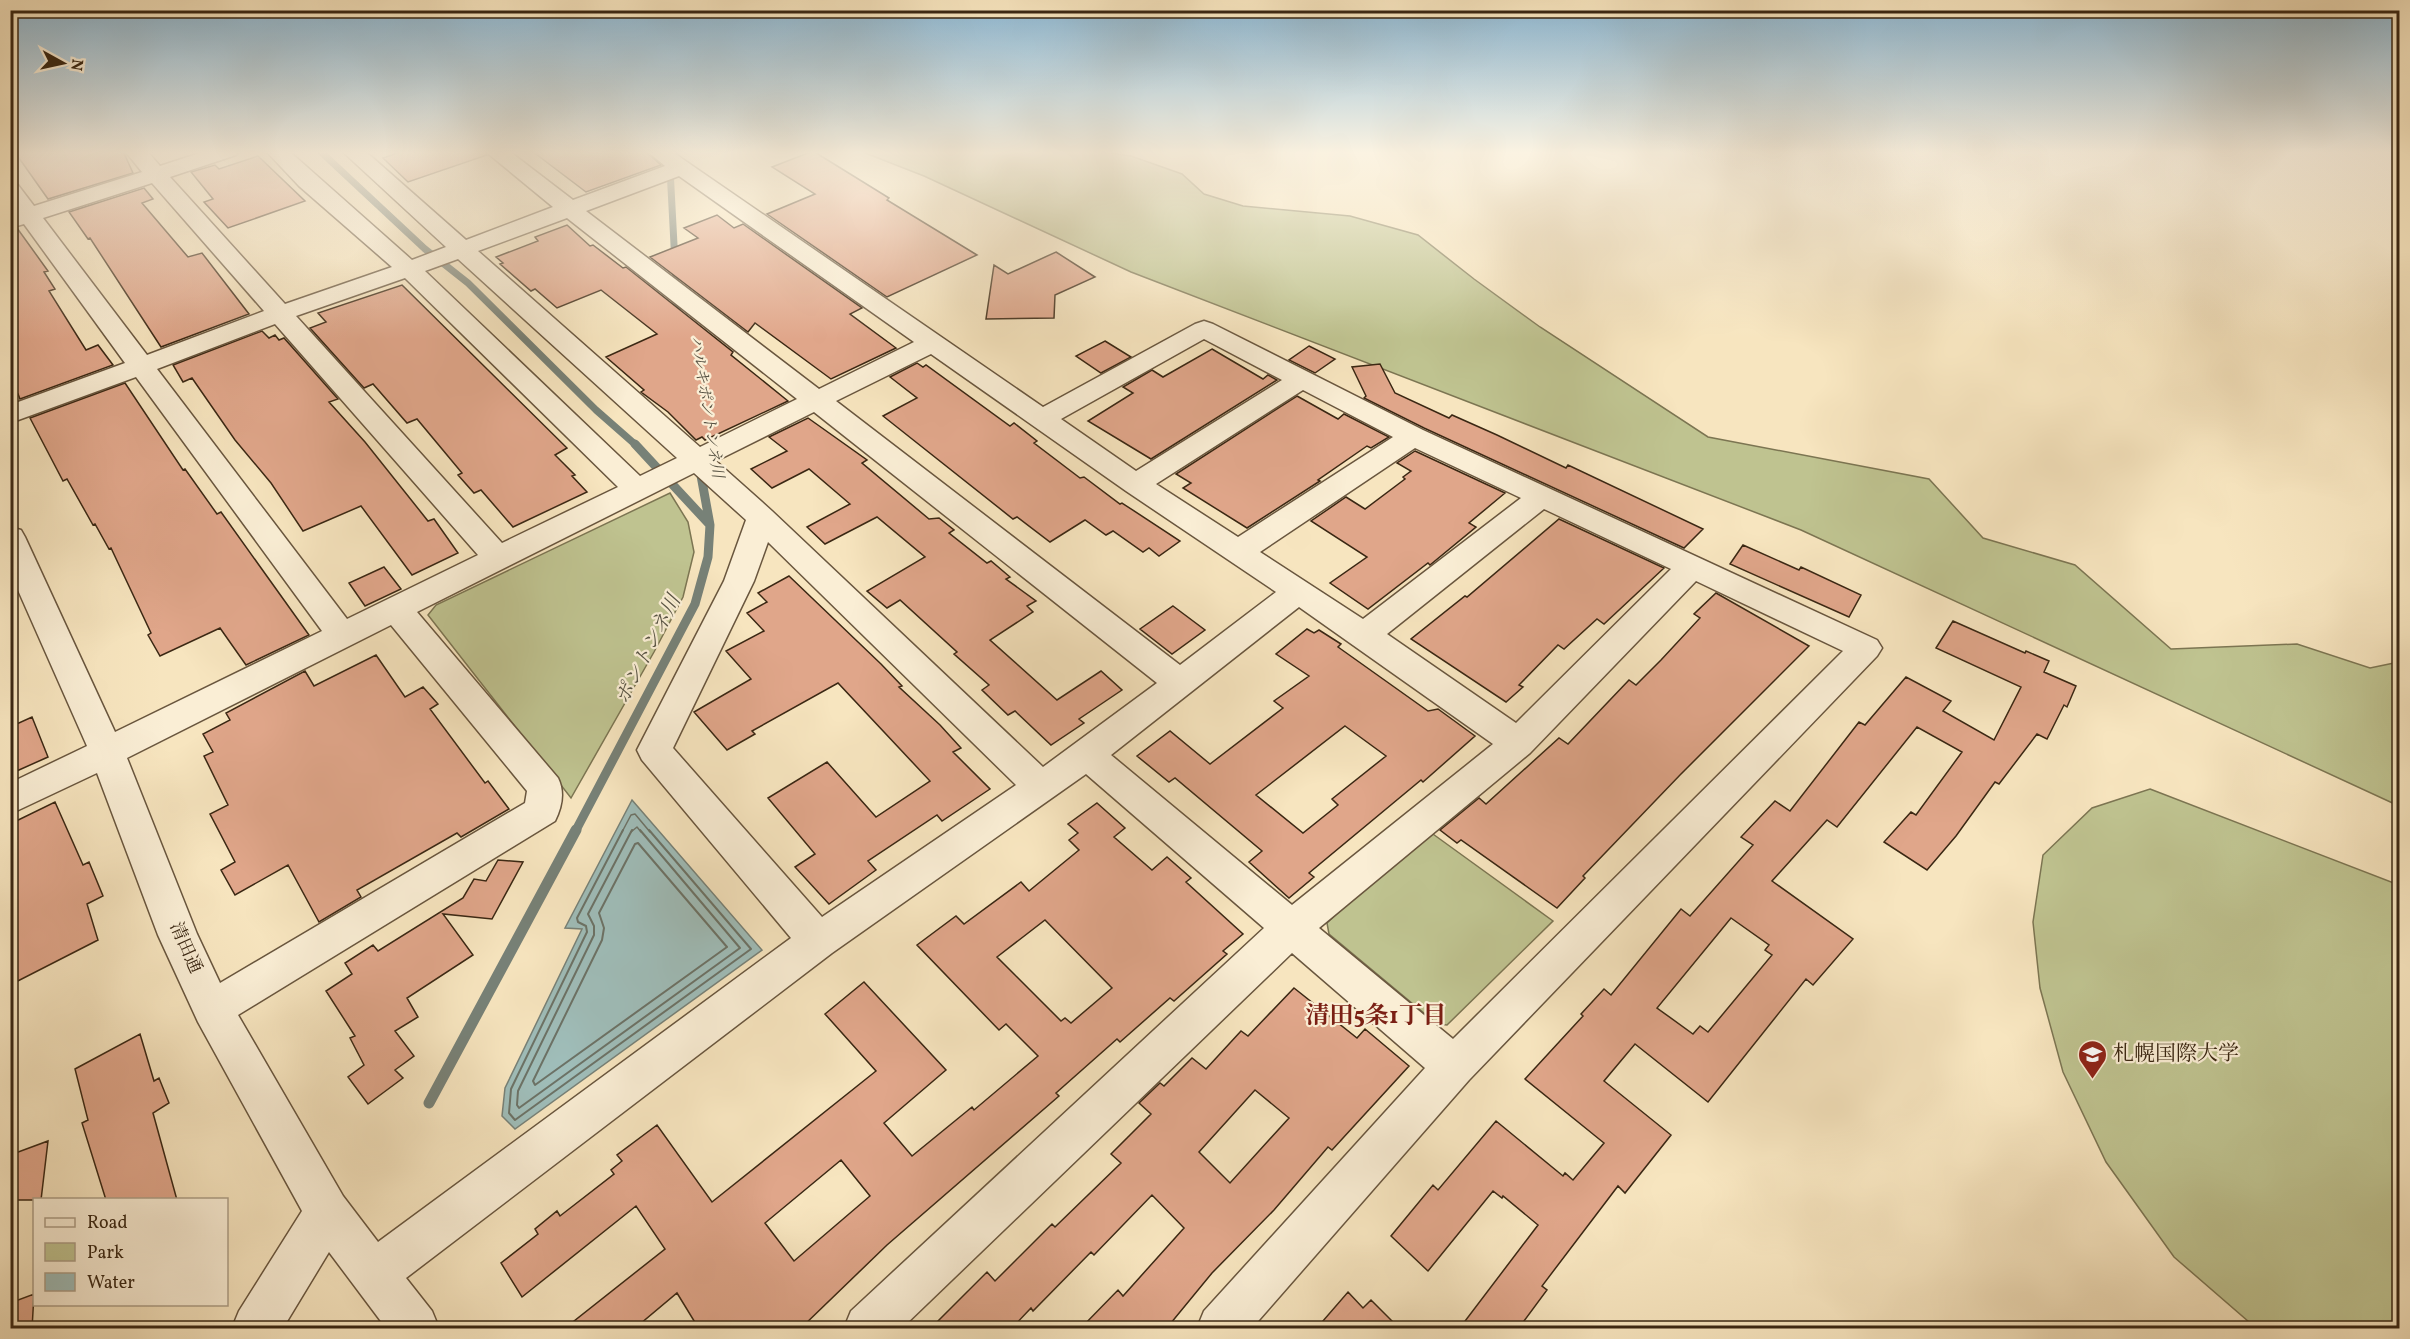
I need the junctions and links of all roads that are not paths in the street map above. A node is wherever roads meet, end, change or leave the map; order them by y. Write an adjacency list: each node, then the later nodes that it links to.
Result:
1 (34, 213): 8 (street)
2 (192, 213): 11 (street)
3 (347, 213): 10 (street)
4 (418, 213): 9 (street)
5 (557, 213): 9 (street)
6 (575, 213): 15 (street)
7 (745, 213): 12 (street)
8 (20, 218): 13 (street)
9 (457, 251): 10 (street); 19 (street)
10 (416, 267): 11 (street); 21 (street)
11 (279, 314): 13 (street); 26 (street)
12 (932, 344): 15 (street); 17 (street)
13 (140, 365): 16 (street); 30 (street)
14 (1300, 380): 17 (street); 18 (street); 20 (street)
15 (814, 401): 19 (street); 32 (street)
16 (10, 415)
17 (1043, 418): 20 (street)
18 (1413, 436): 22 (street); 25 (street)
19 (689, 463): 21 (street); 23 (street)
20 (1136, 484): 25 (street)
21 (645, 486): 26 (street)
22 (1541, 497): 27 (street); 31 (street)
23 (762, 518): 36 (street); 39 (street)
24 (10, 537): 34 (street, 清田通)
25 (1238, 552): 28 (street)
26 (498, 558): 29 (street)
27 (1691, 567): 33 (street); 41 (street)
28 (1299, 591): 31 (street); 32 (street)
29 (395, 608): 30 (street); 40 (street)
30 (341, 634): 34 (street)
31 (1364, 634): 33 (street)
32 (1180, 683): 35 (street)
33 (1518, 743): 38 (street)
34 (107, 752): 37 (street); 40 (street, 清田通)
35 (1087, 755): 36 (street); 38 (street)
36 (1041, 787): 39 (street)
37 (10, 800)
38 (1290, 928): 41 (street); 46 (street)
39 (818, 941): 43 (street)
40 (212, 1009): 42 (street, 清田通)
41 (1454, 1066): 47 (street)
42 (327, 1212): 43 (street, 清田通); 44 (street)
43 (373, 1274): 45 (street, 清田通)
44 (256, 1329)
45 (415, 1329)
46 (868, 1329)
47 (1221, 1329)

